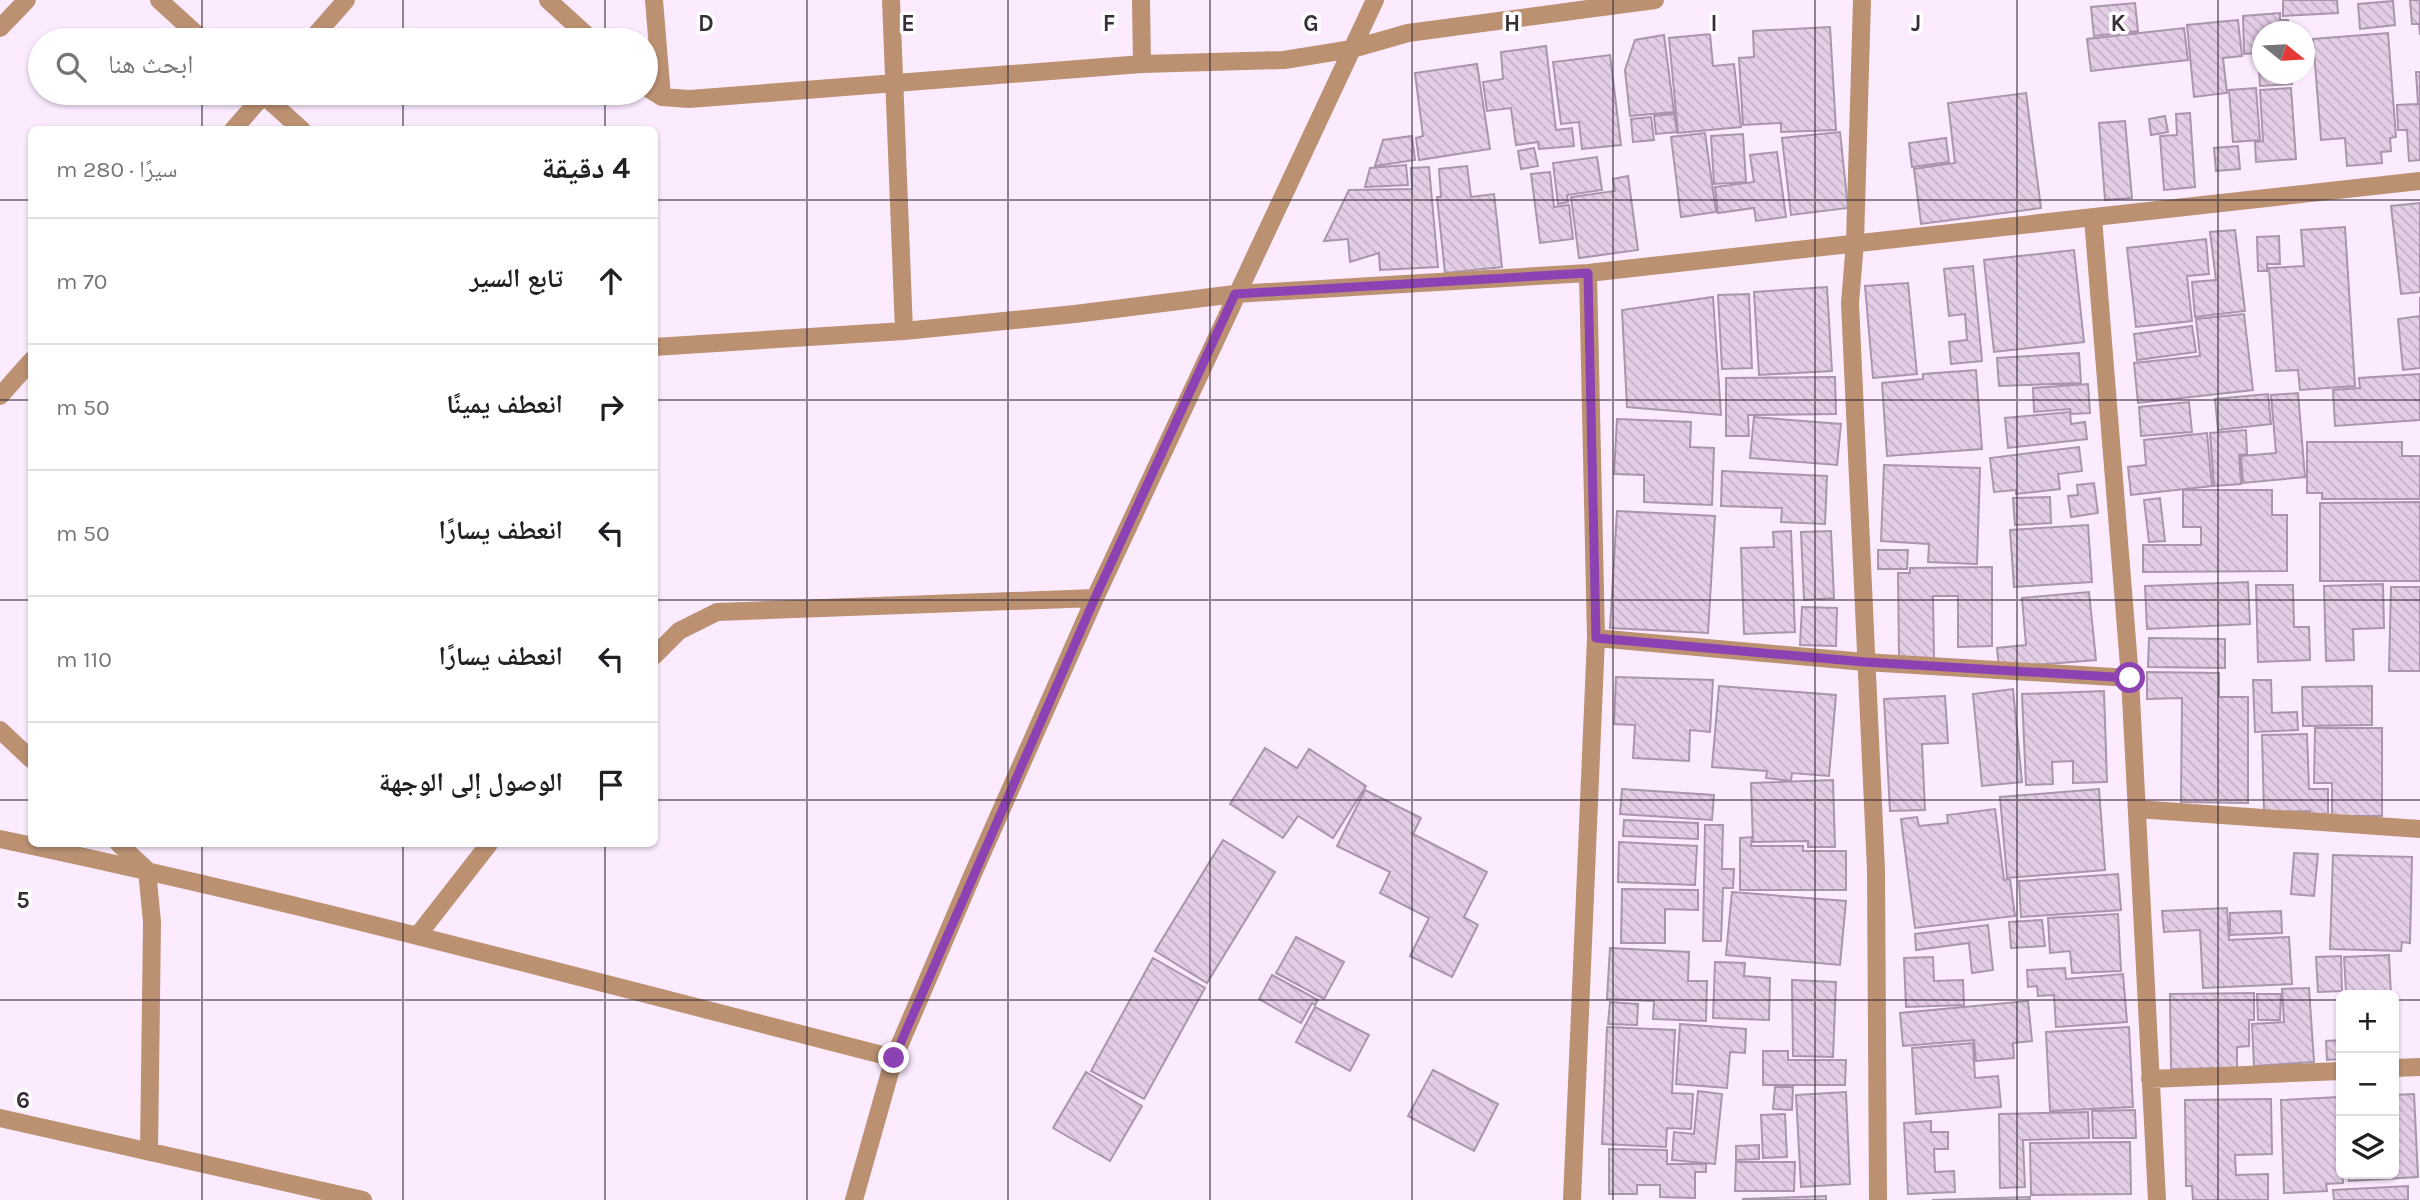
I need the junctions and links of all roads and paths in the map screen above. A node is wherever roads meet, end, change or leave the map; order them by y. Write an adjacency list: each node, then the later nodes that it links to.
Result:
1 (27, 0): 11 (street)
2 (159, 0): 12 (street)
3 (346, 0): 13 (street)
4 (548, 0): 14 (street)
5 (654, 0): 15 (street)
6 (891, 0): 19 (street)
7 (1141, 0): 18 (street)
8 (1375, 0): 17 (street)
9 (1655, 0): 17 (street)
10 (1862, 0): 28 (street)
11 (0, 28)
12 (190, 28)
13 (322, 28)
14 (579, 28)
15 (656, 28)
16 (658, 48): 21 (street)
17 (1352, 49): 18 (street); 30 (street)
18 (1142, 64): 19 (street)
19 (894, 81): 21 (street); 31 (street)
20 (658, 94): 21 (street)
21 (662, 97)
22 (253, 105): 24 (street)
23 (276, 105): 25 (street)
24 (236, 126)
25 (298, 126)
26 (2420, 181): 27 (street)
27 (2093, 218): 28 (street); 39 (street)
28 (1855, 242): 29 (street); 38 (street)
29 (1588, 273): 30 (street); 36 (street)
30 (1235, 294): 31 (street); 35 (street)
31 (904, 331): 32 (street)
32 (658, 347)
33 (28, 370): 34 (street)
34 (0, 396)
35 (1095, 598): 37 (street); 51 (street)
36 (1596, 638): 38 (street); 62 (street)
37 (658, 652)
38 (1865, 662): 39 (street); 63 (street)
39 (2130, 678): 42 (street)
40 (0, 730): 41 (street)
41 (28, 756)
42 (2137, 809): 43 (street); 55 (street)
43 (2420, 829)
44 (0, 839): 45 (street)
45 (28, 845)
46 (38, 847): 49 (street)
47 (123, 847): 49 (street)
48 (487, 847): 50 (street)
49 (147, 870): 50 (street); 57 (street)
50 (418, 935): 51 (street)
51 (894, 1058): 61 (street)
52 (2420, 1067): 53 (street)
53 (2399, 1068)
54 (2336, 1071): 55 (street)
55 (2150, 1079): 64 (street)
56 (0, 1118): 57 (street)
57 (149, 1152): 58 (street)
58 (281, 1182): 59 (street); 60 (street)
59 (280, 1200)
60 (363, 1200)
61 (854, 1200)
62 (1572, 1200)
63 (1878, 1200)
64 (2157, 1200)

